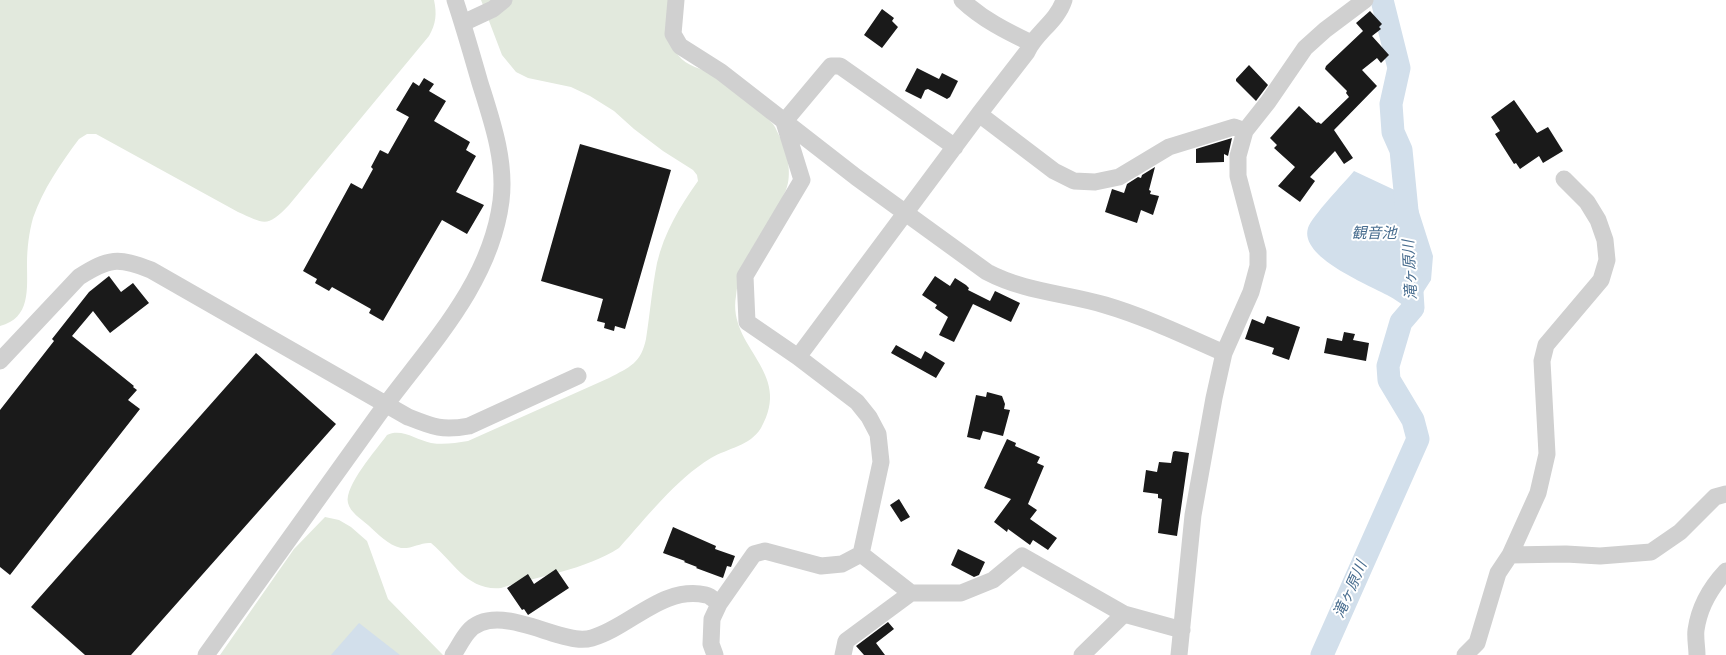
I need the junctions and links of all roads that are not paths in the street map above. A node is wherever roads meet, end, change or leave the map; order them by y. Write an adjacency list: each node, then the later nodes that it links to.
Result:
1 (455, 0): 7 (street)
2 (504, 0): 7 (street)
3 (676, 0): 10 (street)
4 (962, 0): 8 (street)
5 (1064, 0): 8 (street)
6 (1365, 0): 11 (street)
7 (462, 22): 19 (street)
8 (1031, 43): 9 (street)
9 (978, 114): 11 (street); 12 (street)
10 (784, 122): 12 (street); 14 (street); 16 (street)
11 (1245, 131): 15 (street)
12 (955, 147): 14 (street)
13 (1564, 179): 22 (street)
14 (906, 213): 15 (street); 16 (street)
15 (1224, 353): 27 (street)
16 (798, 357): 21 (street)
17 (0, 361): 19 (street)
18 (578, 376): 19 (street)
19 (386, 403): 28 (street)
20 (1726, 494): 22 (street)
21 (861, 554): 24 (street); 25 (street)
22 (1510, 556): 34 (street)
23 (1726, 572): 35 (street)
24 (911, 593): 26 (street); 31 (street)
25 (719, 604): 29 (street); 30 (street)
26 (1124, 614): 27 (street); 32 (street)
27 (1182, 630): 33 (street)
28 (206, 655)
29 (453, 655)
30 (715, 655)
31 (843, 655)
32 (1082, 655)
33 (1179, 655)
34 (1465, 655)
35 (1697, 655)

